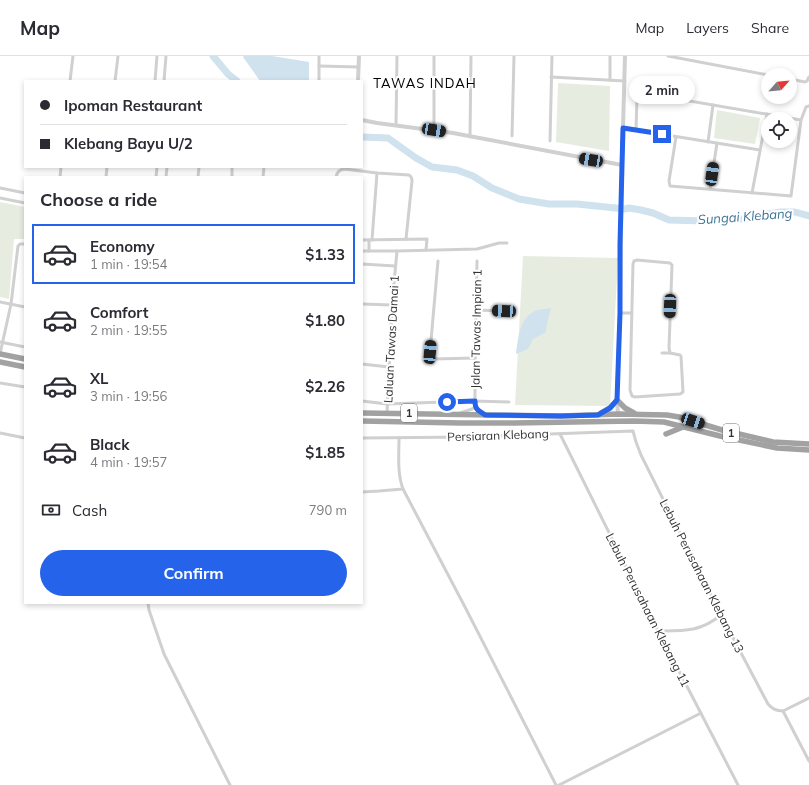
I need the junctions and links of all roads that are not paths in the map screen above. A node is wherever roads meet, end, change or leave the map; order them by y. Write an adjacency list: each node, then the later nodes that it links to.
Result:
1 (73, 56): 20 (street)
2 (118, 56): 21 (street)
3 (157, 56): 22 (street)
4 (166, 56): 23 (street)
5 (319, 56): 15 (street)
6 (359, 56): 16 (street)
7 (397, 56): 35 (street)
8 (434, 56): 37 (street)
9 (471, 56): 39 (street)
10 (514, 56): 40 (street)
11 (552, 56): 18 (street)
12 (610, 56): 26 (street)
13 (625, 56): 28 (street)
14 (668, 56): 17 (street)
15 (319, 66): 16 (street); 24 (street)
16 (359, 67): 25 (street)
17 (761, 74)
18 (551, 77): 26 (street); 42 (street)
19 (808, 79): 27 (street)
20 (70, 80)
21 (116, 80)
22 (154, 80)
23 (164, 80)
24 (319, 80)
25 (358, 80)
26 (610, 80): 28 (street)
27 (797, 80)
28 (624, 81): 36 (street)
29 (713, 105): 31 (street); 38 (street); 43 (street)
30 (807, 107): 34 (street)
31 (761, 113)
32 (797, 119): 34 (street)
33 (363, 120): 35 (street)
34 (801, 120): 53 (street)
35 (396, 126): 37 (street)
36 (623, 128): 38 (street); 47 (street)
37 (434, 130): 39 (street)
38 (636, 130): 41 (street)
39 (470, 136): 47 (street)
40 (512, 136)
41 (676, 137): 43 (street); 51 (street)
42 (550, 141)
43 (708, 142): 44 (street)
44 (717, 143): 46 (street); 51 (street)
45 (761, 145): 46 (street)
46 (760, 150): 53 (street)
47 (622, 165): 76 (street)
48 (377, 173): 49 (street); 56 (street); 58 (street)
49 (336, 176)
50 (0, 188): 52 (street)
51 (710, 190): 53 (street)
52 (24, 193)
53 (752, 193)
54 (0, 198): 55 (street)
55 (24, 203)
56 (406, 239): 58 (street); 61 (street)
57 (363, 240): 58 (street)
58 (370, 240): 63 (street)
59 (507, 243): 61 (street)
60 (24, 244): 70 (street)
61 (426, 250): 64 (street)
62 (363, 251): 63 (street)
63 (369, 251): 64 (street)
64 (396, 251): 68 (street, Laluan Tawas Damai 1)
65 (438, 261): 83 (street)
66 (477, 261): 74 (street, Jalan Tawas Impian 1)
67 (363, 264): 68 (street)
68 (395, 266): 72 (street, Laluan Tawas Damai 1)
69 (0, 302): 70 (street)
70 (11, 304): 73 (street); 78 (street)
71 (363, 304): 72 (street)
72 (392, 305): 88 (street, Laluan Tawas Damai 1)
73 (24, 307)
74 (476, 310): 75 (street); 83 (street, Jalan Tawas Impian 1)
75 (504, 311)
76 (620, 313): 77 (street); 91 (street)
77 (632, 313): 82 (street); 82 (street)
78 (1, 342): 79 (street); 81 (street)
79 (24, 347)
80 (662, 353): 82 (street)
81 (0, 354): 84 (highway)
82 (670, 354)
83 (474, 358): 93 (street, Jalan Tawas Impian 1)
84 (24, 359)
85 (0, 362): 87 (highway)
86 (363, 364): 88 (street)
87 (24, 367)
88 (389, 367): 95 (street, Laluan Tawas Damai 1)
89 (0, 383): 90 (street)
90 (24, 387)
91 (617, 400): 100 (highway); 102 (highway); 103 (street)
92 (363, 401): 95 (street)
93 (475, 401): 94 (street); 95 (street); 96 (street, Jalan Tawas Impian 1)
94 (510, 402)
95 (387, 404): 98 (street, Laluan Tawas Damai 1)
96 (475, 406): 99 (street); 101 (street, Jalan Tawas Impian 1)
97 (363, 413): 98 (highway, 1)
98 (387, 413): 99 (highway, 1)
99 (457, 414): 101 (highway, 1)
100 (636, 414): 103 (highway, 1); 115 (highway, 1)
101 (485, 415): 102 (highway, 1)
102 (598, 415): 103 (highway, 1)
103 (618, 415): 105 (highway); 106 (highway)
104 (363, 421): 106 (highway, 1)
105 (639, 421): 106 (highway, 1); 107 (highway, 1)
106 (571, 422)
107 (684, 427): 111 (highway); 116 (highway, 1)
108 (633, 431): 110 (street, Persiaran Klebang); 120 (street, Lebuh Perusahaan Klebang 13)
109 (0, 433): 112 (street)
110 (560, 434): 114 (street, Persiaran Klebang); 121 (street, Lebuh Perusahaan Klebang 11)
111 (666, 434)
112 (24, 438)
113 (363, 438): 114 (street, Persiaran Klebang)
114 (399, 438): 117 (street)
115 (809, 444)
116 (809, 450)
117 (403, 489): 118 (street); 127 (street)
118 (363, 492)
119 (148, 604): 126 (street)
120 (721, 615): 121 (street); 123 (street, Lebuh Perusahaan Klebang 13)
121 (659, 631): 124 (street, Lebuh Perusahaan Klebang 11)
122 (809, 698): 123 (street)
123 (783, 711): 125 (street)
124 (701, 713): 128 (street); 129 (street, Lebuh Perusahaan Klebang 11)
125 (809, 761)
126 (230, 785)
127 (556, 785)
128 (559, 785)
129 (738, 785)

